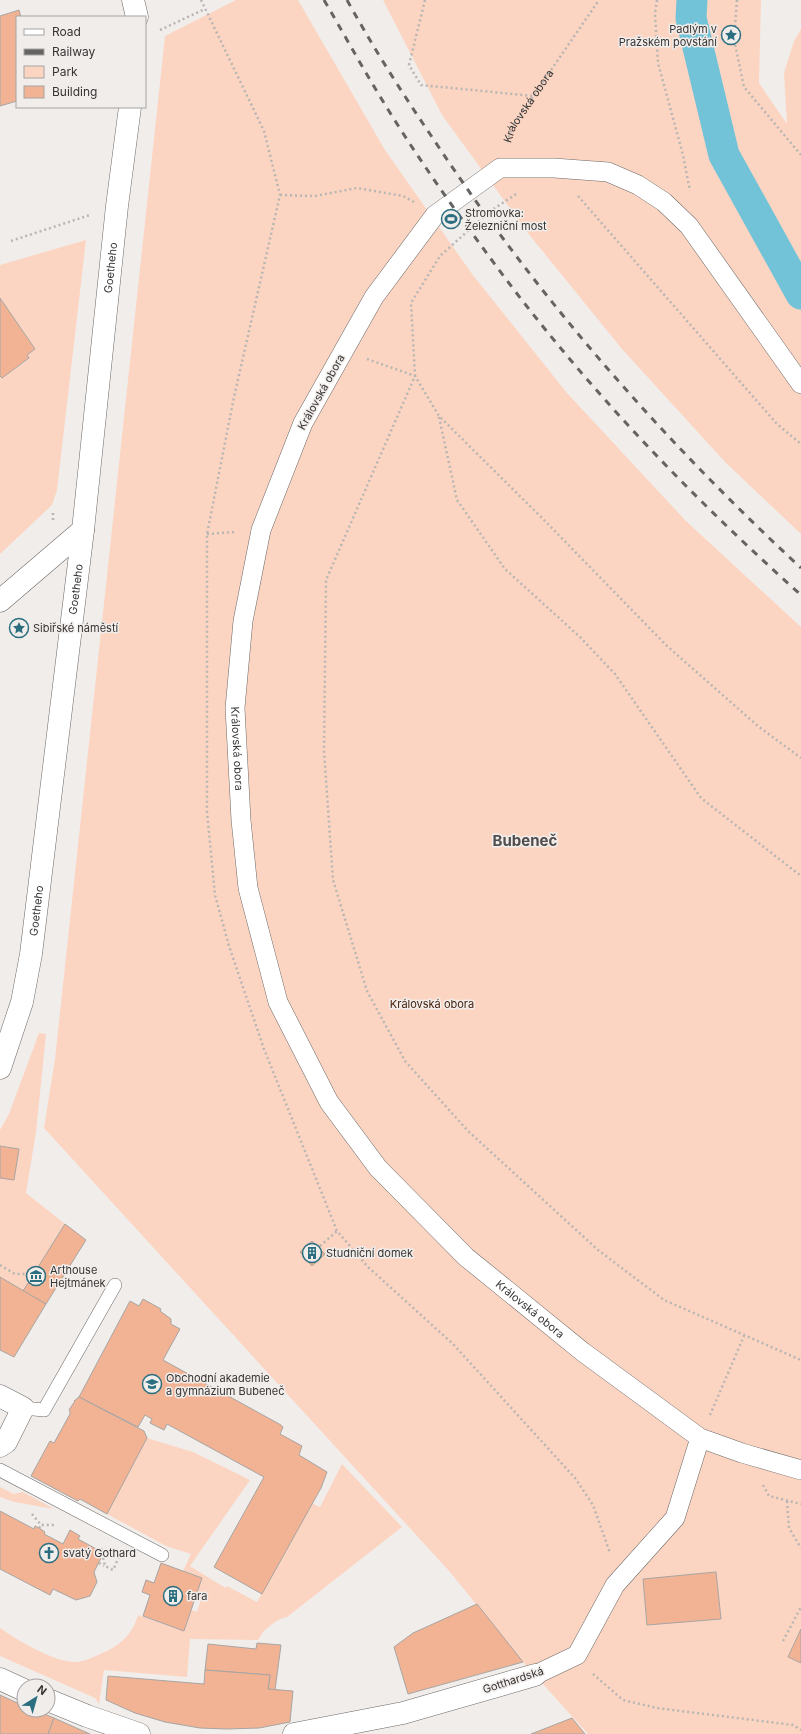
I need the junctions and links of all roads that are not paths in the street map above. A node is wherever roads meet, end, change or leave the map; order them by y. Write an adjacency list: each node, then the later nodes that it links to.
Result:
1 (134, 0): 2 (street)
2 (137, 16)
3 (130, 108): 5 (street, Goetheho)
4 (801, 384): 11 (street, Královská obora)
5 (83, 530): 6 (street); 7 (street, Goetheho)
6 (0, 601)
7 (0, 1068)
8 (115, 1285): 10 (lane)
9 (0, 1396): 10 (street)
10 (23, 1408): 12 (street)
11 (700, 1438): 14 (street, Královská obora); 16 (street, Gotthardská)
12 (0, 1446)
13 (0, 1470): 15 (lane)
14 (801, 1470)
15 (162, 1555)
16 (535, 1675): 21 (street, Gotthardská)
17 (0, 1679): 18 (street)
18 (16, 1686)
19 (56, 1703): 20 (street)
20 (139, 1734)
21 (294, 1734)

